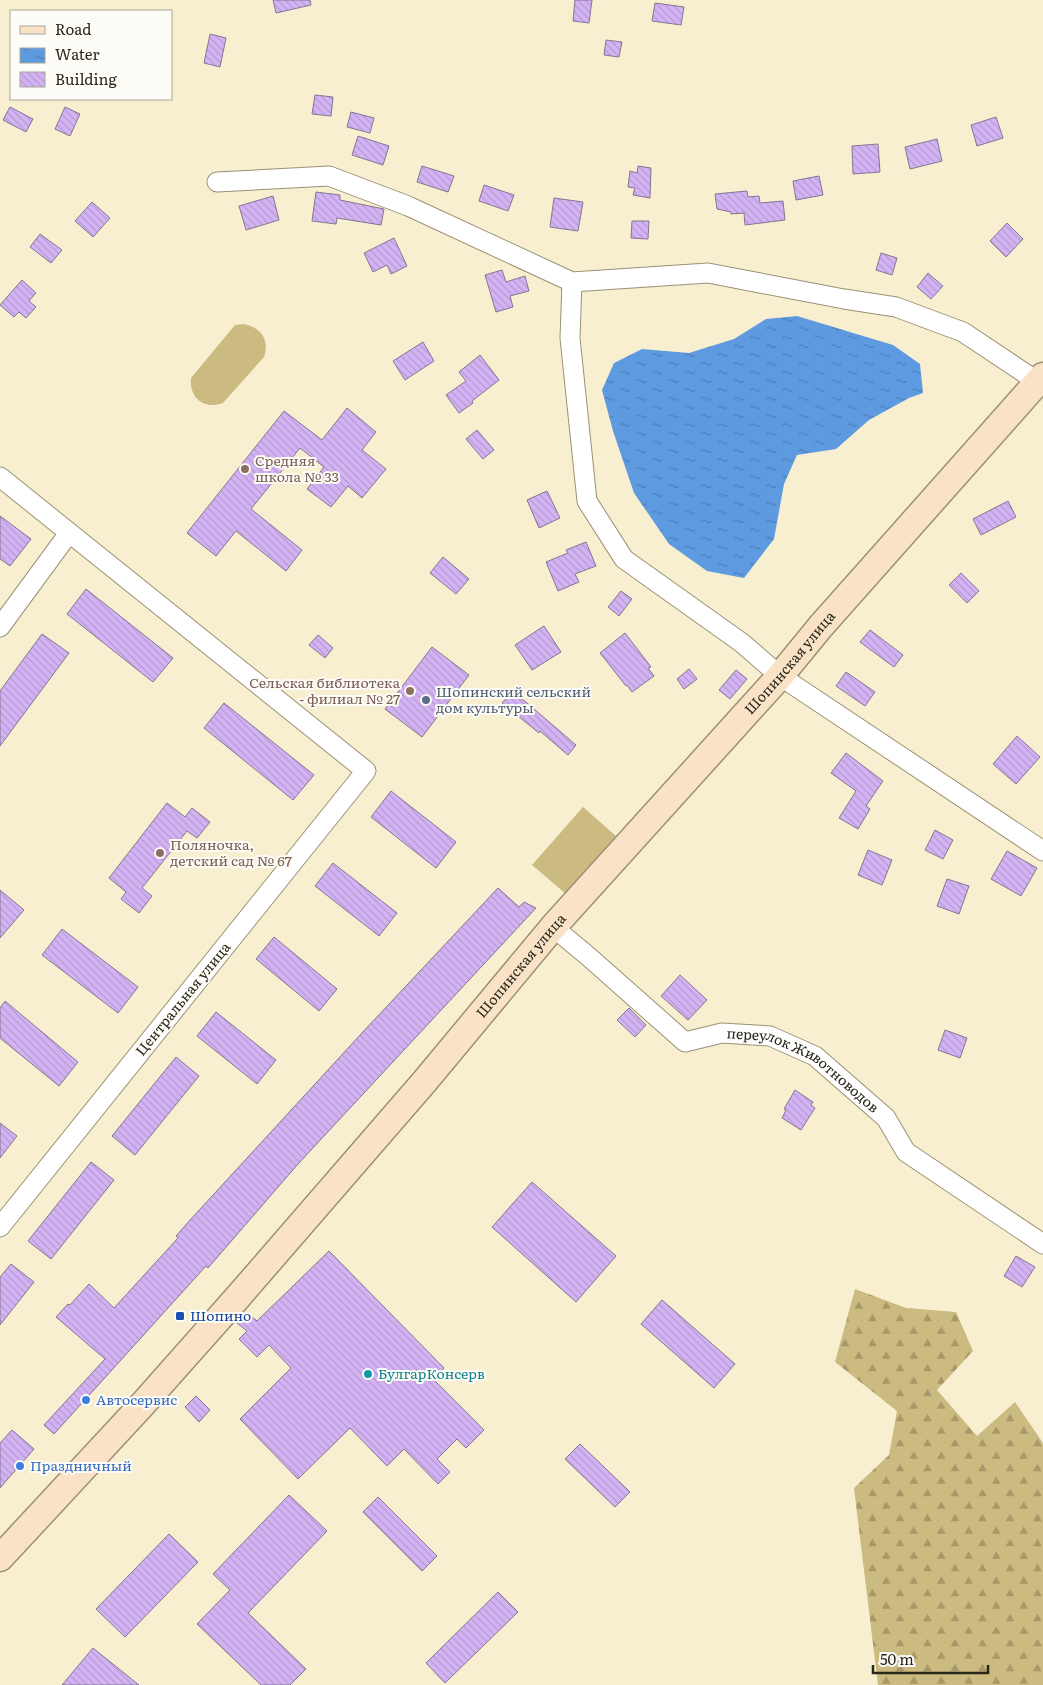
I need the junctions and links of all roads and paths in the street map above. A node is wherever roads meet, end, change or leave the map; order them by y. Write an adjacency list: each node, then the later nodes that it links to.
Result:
1 (216, 182): 2 (street)
2 (572, 282): 3 (street); 7 (street)
3 (1040, 379): 7 (street, Шопинская улица)
4 (0, 477): 5 (street)
5 (69, 533): 6 (street); 10 (street, Центральная улица)
6 (0, 627)
7 (780, 676): 8 (street); 9 (street, Шопинская улица)
8 (1043, 851)
9 (553, 928): 11 (street, переулок Животноводов); 12 (street, Шопинская улица)
10 (0, 1227)
11 (1043, 1244)
12 (0, 1558)

